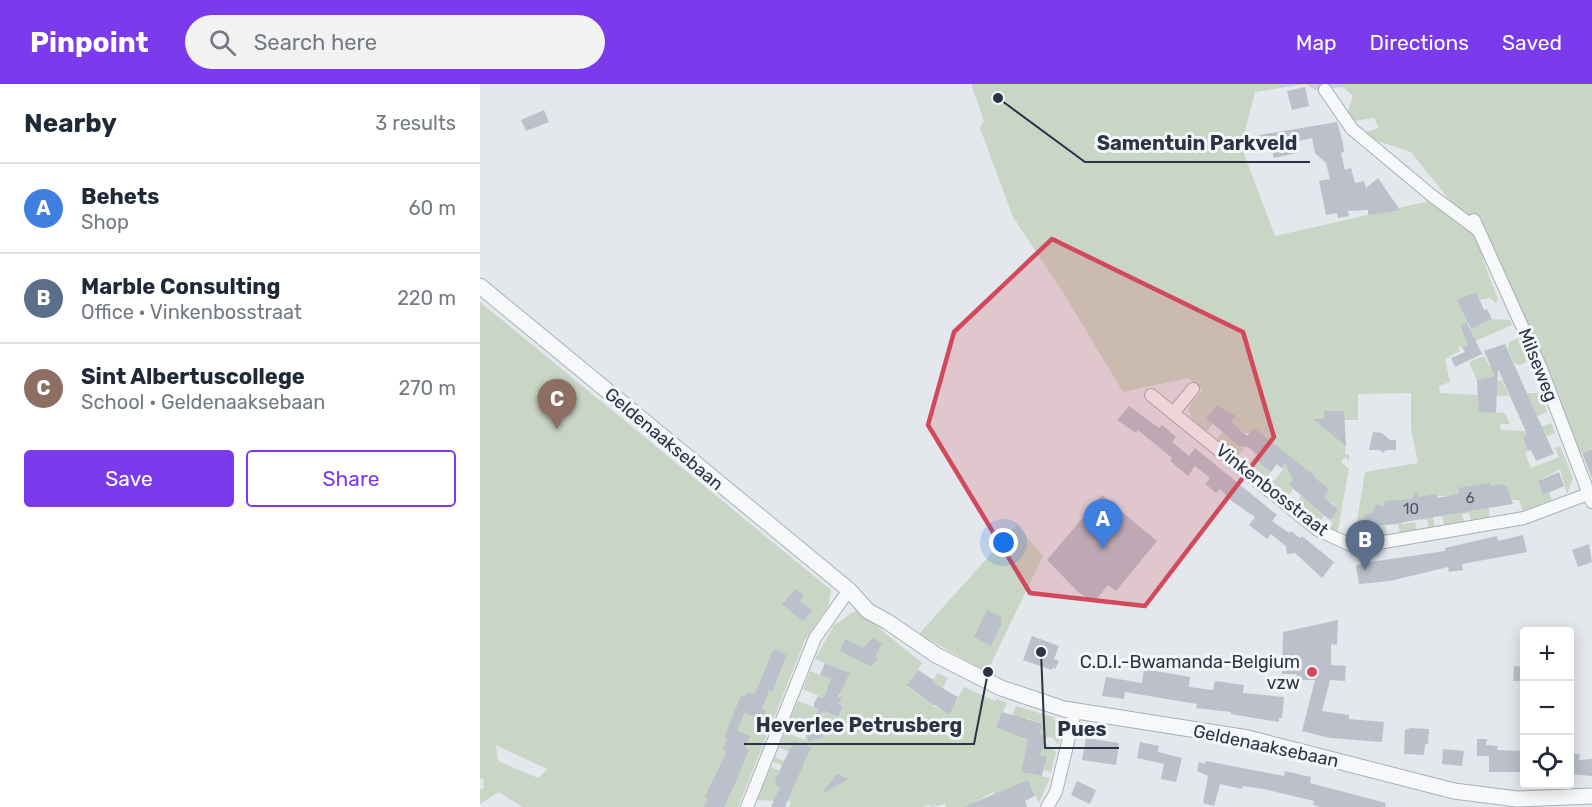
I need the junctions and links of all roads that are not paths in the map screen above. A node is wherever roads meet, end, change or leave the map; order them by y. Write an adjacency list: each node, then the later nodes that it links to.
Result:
1 (1325, 90): 6 (street, Milseweg)
2 (480, 286): 7 (street, Geldenaaksebaan)
3 (1193, 389): 5 (street)
4 (1151, 395): 5 (street, Vinkenbosstraat)
5 (1173, 413): 6 (street, Vinkenbosstraat)
6 (1590, 498)
7 (849, 590): 8 (street, Geldenaaksebaan); 10 (street)
8 (1075, 712): 9 (street, Geldenaaksebaan); 11 (street)
9 (1592, 796)
10 (747, 807)
11 (1047, 807)

